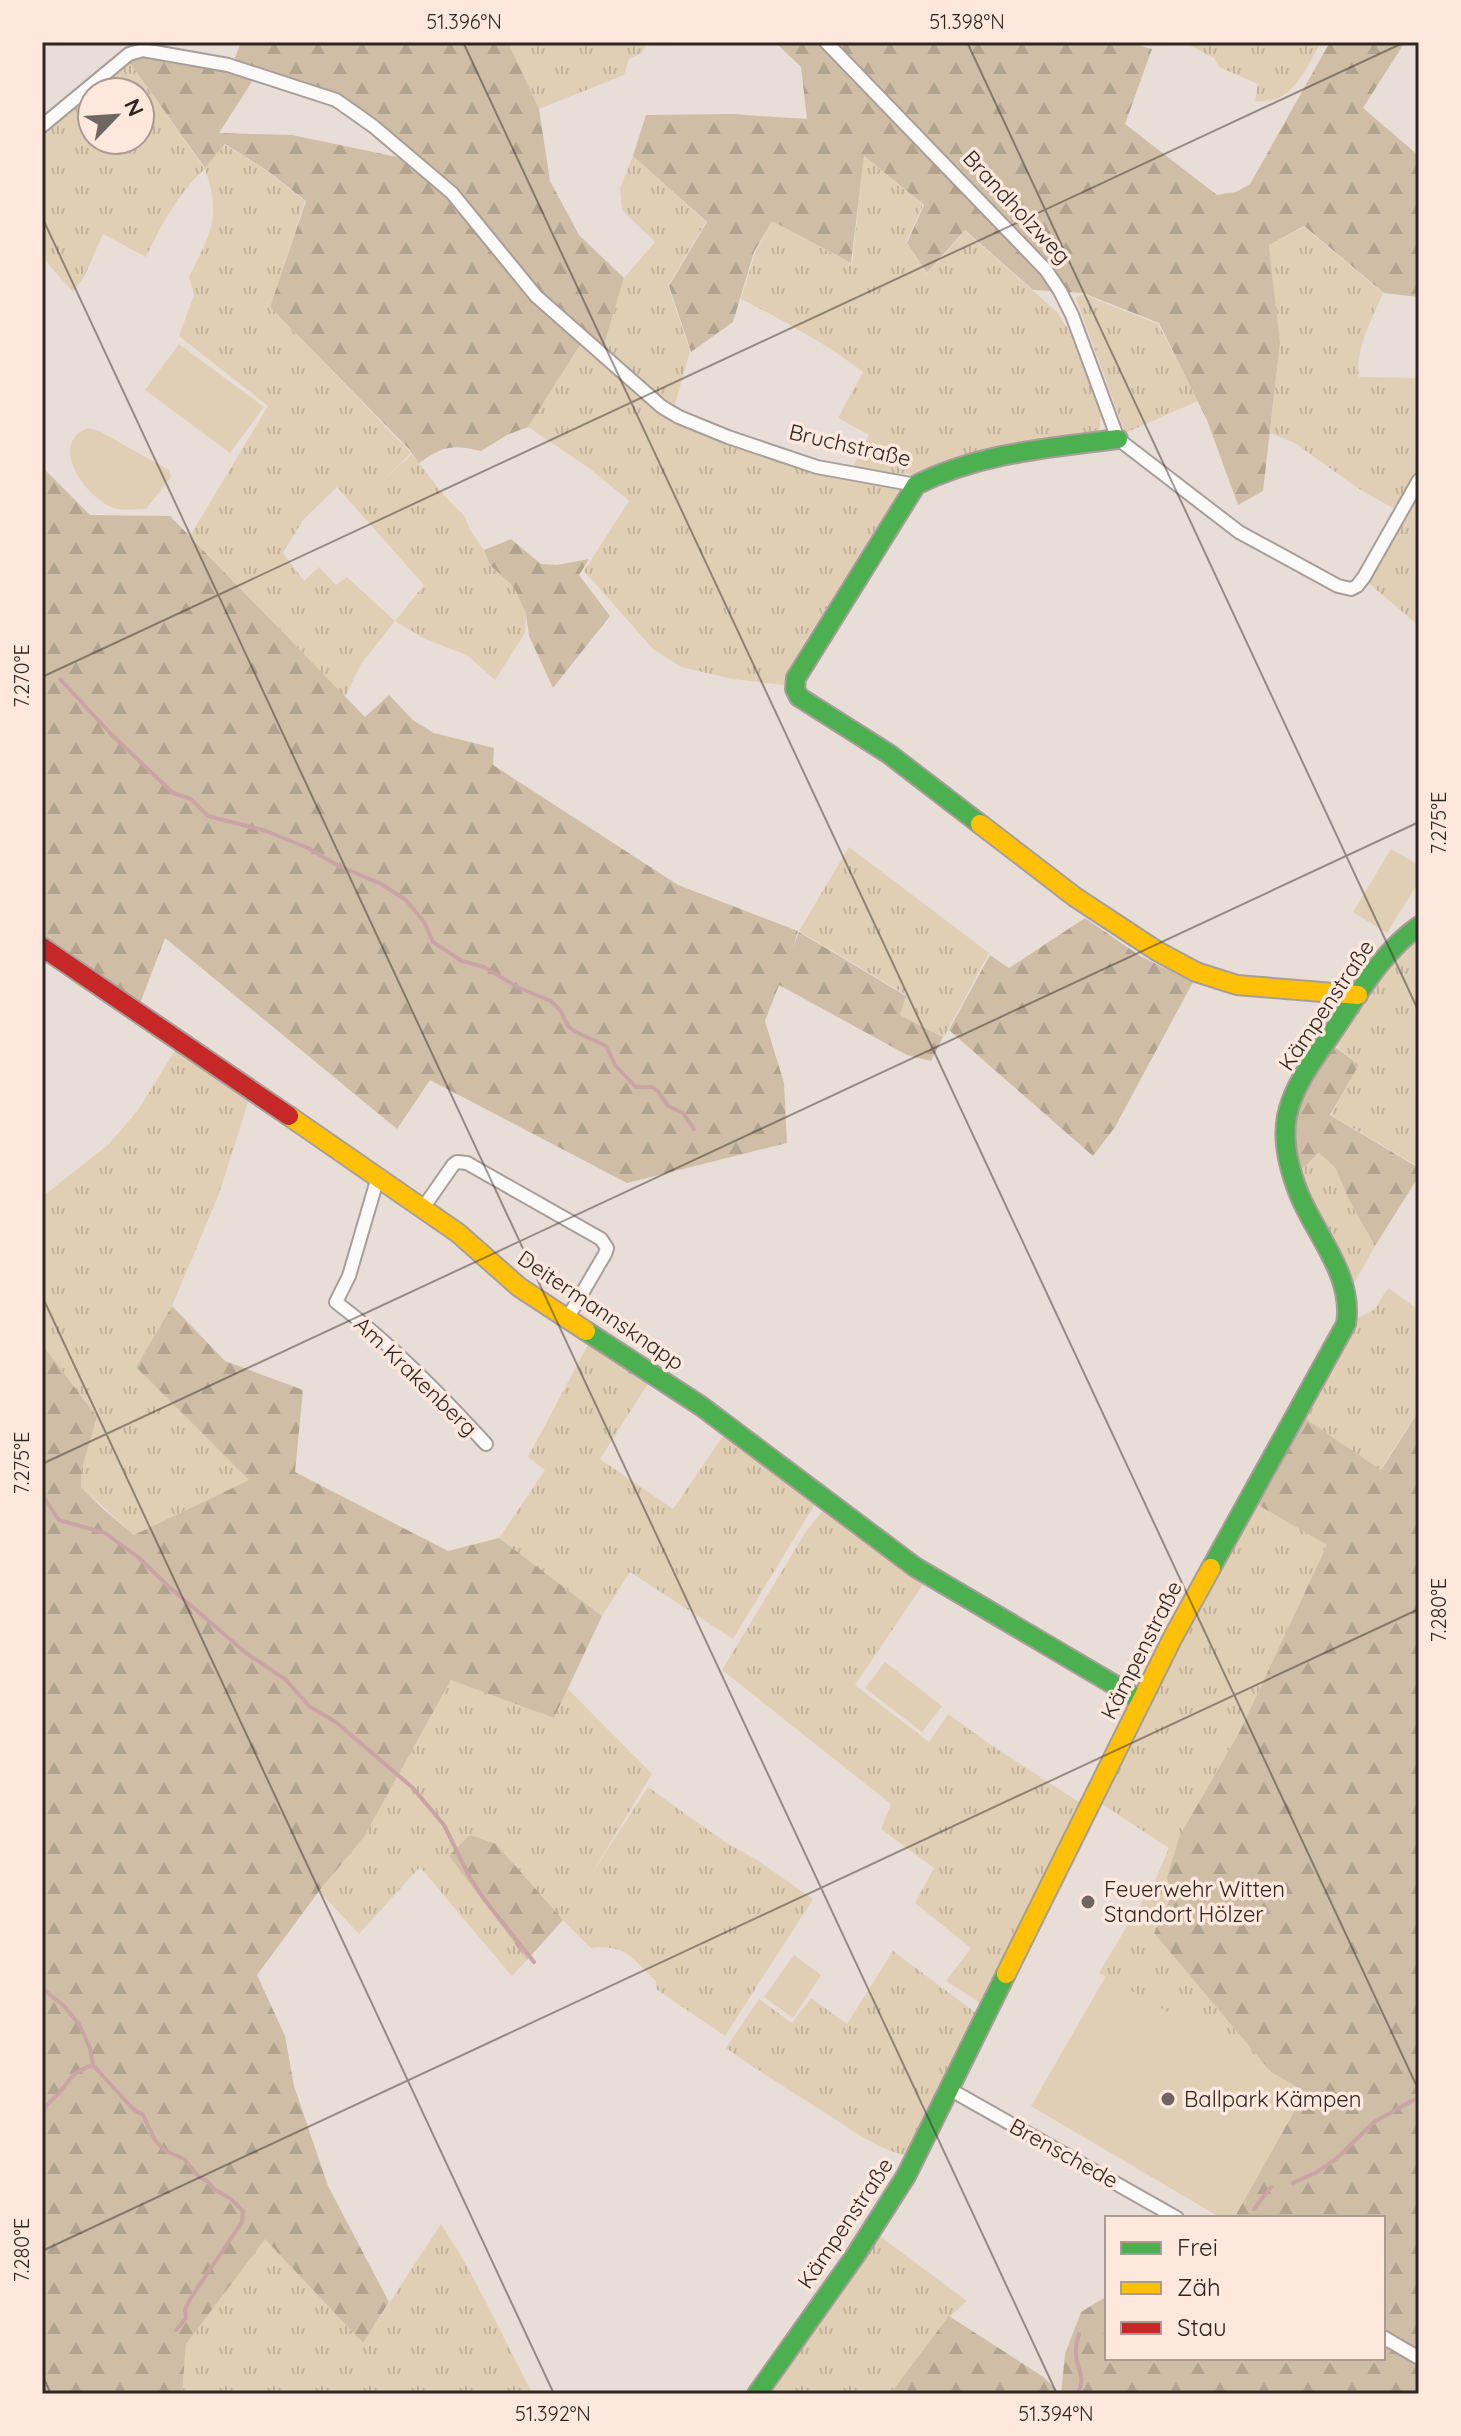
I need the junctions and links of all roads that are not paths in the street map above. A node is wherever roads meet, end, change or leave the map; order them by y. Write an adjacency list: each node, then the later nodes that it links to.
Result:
1 (826, 42): 3 (street, Brandholzweg)
2 (42, 126): 5 (street, Bruchstraße)
3 (1118, 439): 4 (street); 5 (street)
4 (1419, 480)
5 (916, 485): 8 (street, Bruchstraße)
6 (1419, 926): 8 (street, Kämpenstraße)
7 (42, 947): 9 (street, Deitermannsknapp)
8 (1358, 995): 13 (street, Kämpenstraße)
9 (378, 1177): 10 (street, Deitermannsknapp); 12 (street, Am Krakenberg)
10 (423, 1208): 11 (street, Deitermannsknapp); 11 (street)
11 (567, 1319): 13 (street, Deitermannsknapp)
12 (486, 1444)
13 (1140, 1700): 14 (street, Kämpenstraße)
14 (951, 2090): 15 (street, Brenschede); 18 (street, Kämpenstraße)
15 (1174, 2216)
16 (1385, 2338): 17 (street)
17 (1419, 2358)
18 (757, 2394)

